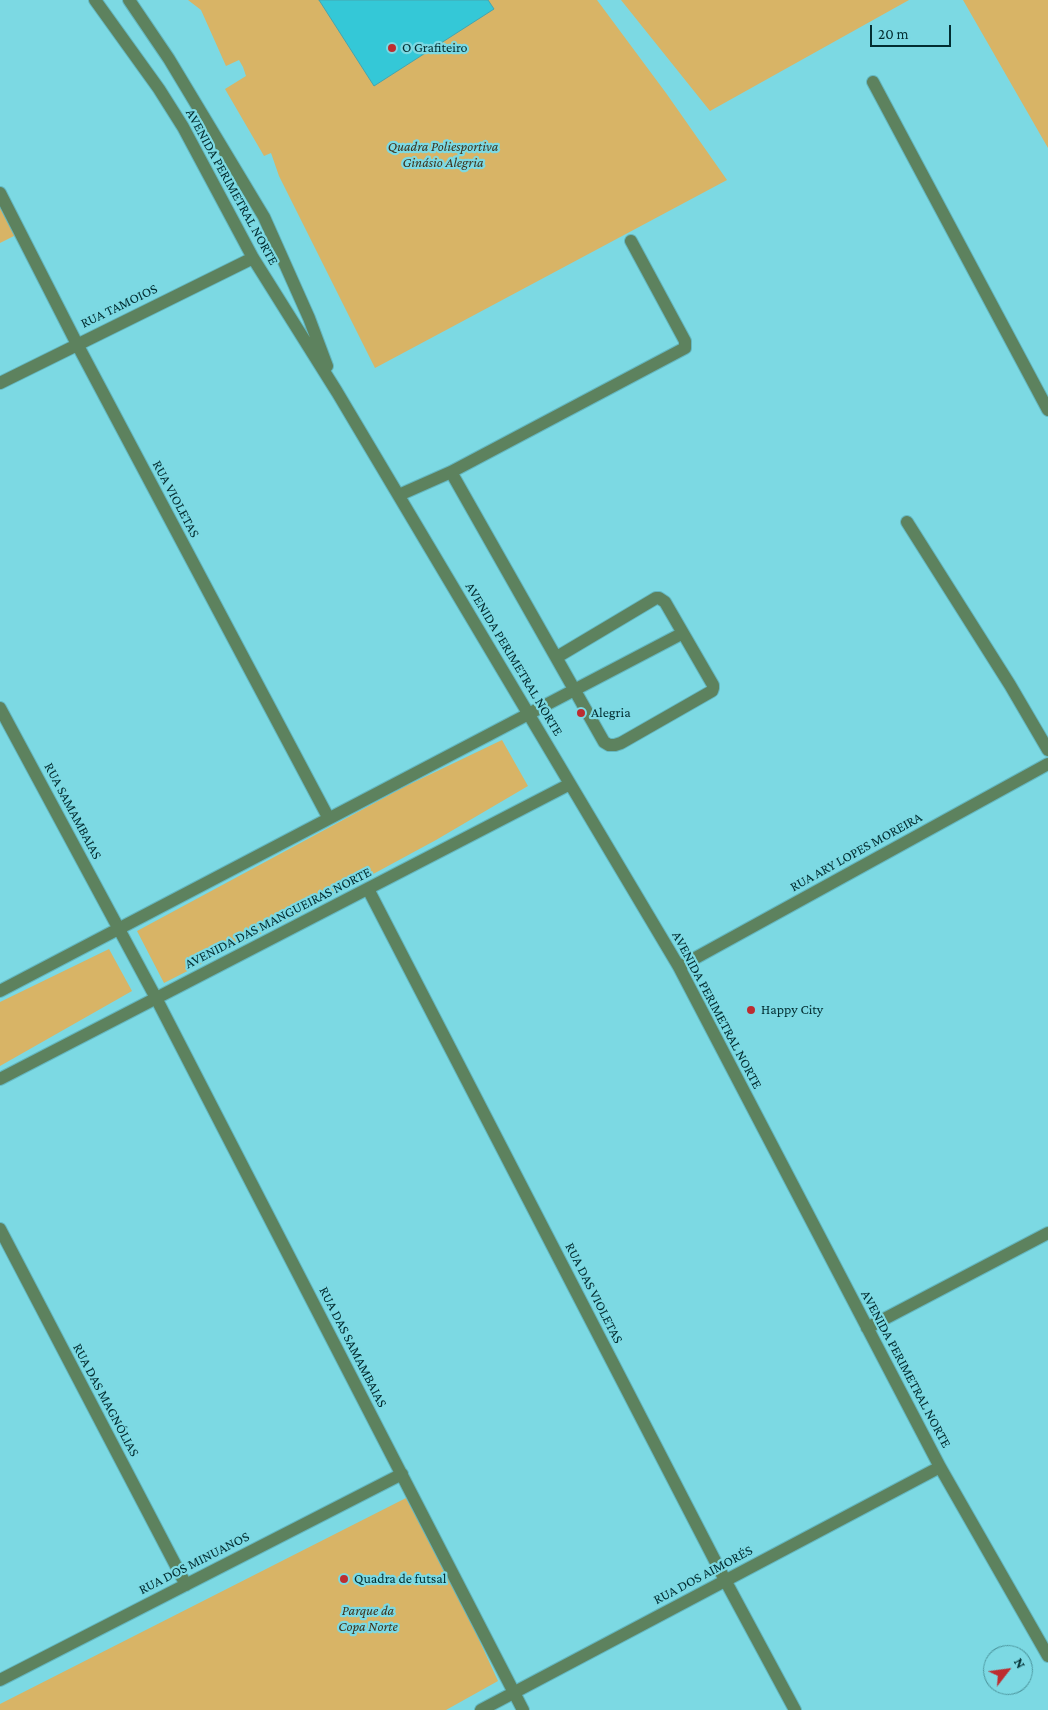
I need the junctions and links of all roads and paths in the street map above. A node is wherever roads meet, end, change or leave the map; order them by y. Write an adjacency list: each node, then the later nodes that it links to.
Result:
1 (95, 0): 6 (street, AVENIDA PERIMETRAL NORTE)
2 (129, 0): 9 (street, AVENIDA PERIMETRAL NORTE)
3 (873, 82): 10 (street)
4 (0, 193): 7 (street, RUA VIOLETAS)
5 (631, 241): 11 (street)
6 (253, 258): 7 (street, RUA TAMOIOS); 9 (street, AVENIDA PERIMETRAL NORTE)
7 (77, 344): 8 (street, RUA TAMOIOS); 22 (street, RUA VIOLETAS)
8 (0, 383)
9 (337, 392): 12 (street, AVENIDA PERIMETRAL NORTE)
10 (1048, 410)
11 (451, 472): 12 (street); 15 (street)
12 (399, 496): 18 (street, AVENIDA PERIMETRAL NORTE)
13 (907, 522): 19 (street)
14 (683, 633): 15 (street); 16 (street); 16 (street)
15 (557, 657): 16 (street)
16 (576, 690): 18 (street)
17 (0, 708): 24 (street, RUA SAMAMBAIAS)
18 (529, 714): 21 (street, AVENIDA PERIMETRAL NORTE); 22 (street)
19 (1048, 750)
20 (1048, 764): 25 (street, RUA ARY LOPES MOREIRA)
21 (570, 784): 23 (street, AVENIDA DAS MANGUEIRAS NORTE); 25 (street, AVENIDA PERIMETRAL NORTE)
22 (328, 817): 24 (street)
23 (368, 889): 27 (street, AVENIDA DAS MANGUEIRAS NORTE); 34 (street, RUA DAS VIOLETAS)
24 (119, 928): 26 (street); 27 (street, RUA SAMAMBAIAS)
25 (678, 967): 31 (street, AVENIDA PERIMETRAL NORTE)
26 (0, 991)
27 (156, 998): 28 (street, AVENIDA DAS MANGUEIRAS NORTE); 33 (street, RUA DAS SAMAMBAIAS)
28 (0, 1079)
29 (0, 1228): 35 (street, RUA DAS MAGNÓLIAS)
30 (1048, 1232): 31 (street)
31 (868, 1328): 32 (street, AVENIDA PERIMETRAL NORTE)
32 (940, 1466): 34 (street, RUA DOS AIMORÉS); 36 (street, AVENIDA PERIMETRAL NORTE)
33 (402, 1474): 35 (street, RUA DOS MINUANOS); 38 (street, RUA DAS SAMAMBAIAS)
34 (726, 1580): 38 (street, RUA DOS AIMORÉS); 41 (street, RUA DAS VIOLETAS)
35 (186, 1585): 37 (street, RUA DOS MINUANOS)
36 (1047, 1653)
37 (0, 1680)
38 (514, 1692): 39 (street, RUA DOS AIMORÉS); 40 (street, RUA DAS SAMAMBAIAS)
39 (480, 1710)
40 (523, 1710)
41 (795, 1710)

